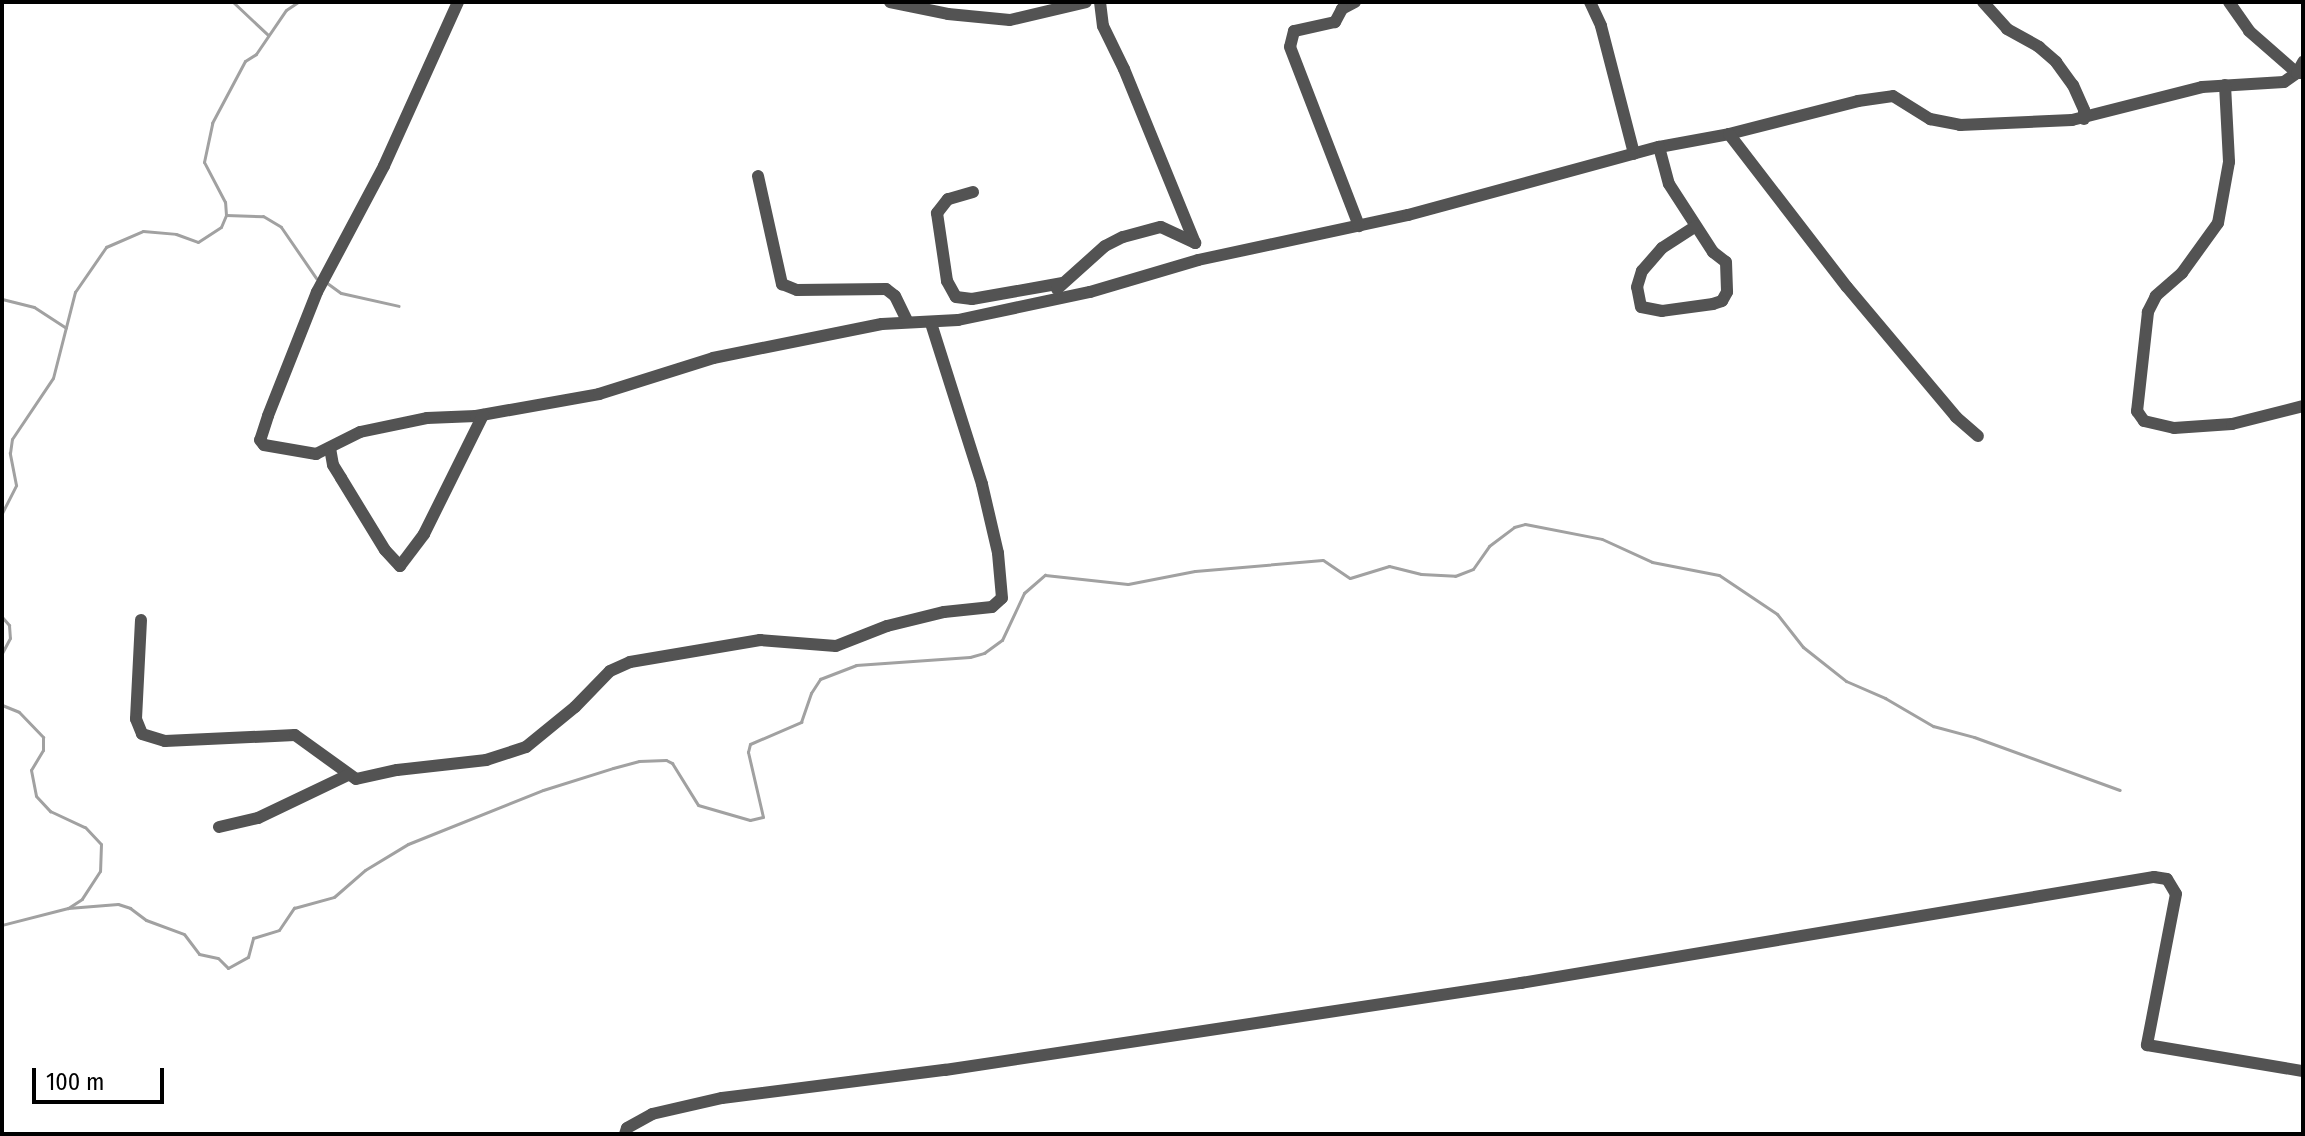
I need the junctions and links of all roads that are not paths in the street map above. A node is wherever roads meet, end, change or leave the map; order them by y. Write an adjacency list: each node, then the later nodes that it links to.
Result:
1 (458, 2): 28 (street)
2 (890, 2): 3 (street)
3 (1086, 2)
4 (1100, 2): 19 (street)
5 (1355, 2): 17 (street)
6 (1590, 2): 14 (street)
7 (1983, 2): 11 (street)
8 (2229, 2): 9 (street)
9 (2301, 69): 10 (street)
10 (2225, 85): 11 (street); 25 (street)
11 (2084, 119): 12 (street)
12 (1729, 134): 13 (street); 27 (street)
13 (1659, 147): 14 (street); 18 (street)
14 (1634, 154): 17 (street)
15 (758, 176): 23 (street)
16 (973, 192): 21 (street)
17 (1359, 226): 20 (street)
18 (1696, 226): 18 (street)
19 (1195, 243): 20 (street); 21 (street)
20 (1198, 260): 22 (street)
21 (1063, 283): 22 (street)
22 (1045, 301): 24 (street)
23 (907, 321): 24 (street); 26 (street)
24 (931, 323): 30 (street)
25 (2303, 406)
26 (483, 415): 28 (street); 28 (street)
27 (1978, 436)
28 (330, 448)
29 (141, 620): 30 (street)
30 (348, 775): 31 (street)
31 (219, 827)
32 (2303, 1071): 33 (street)
33 (625, 1134)

